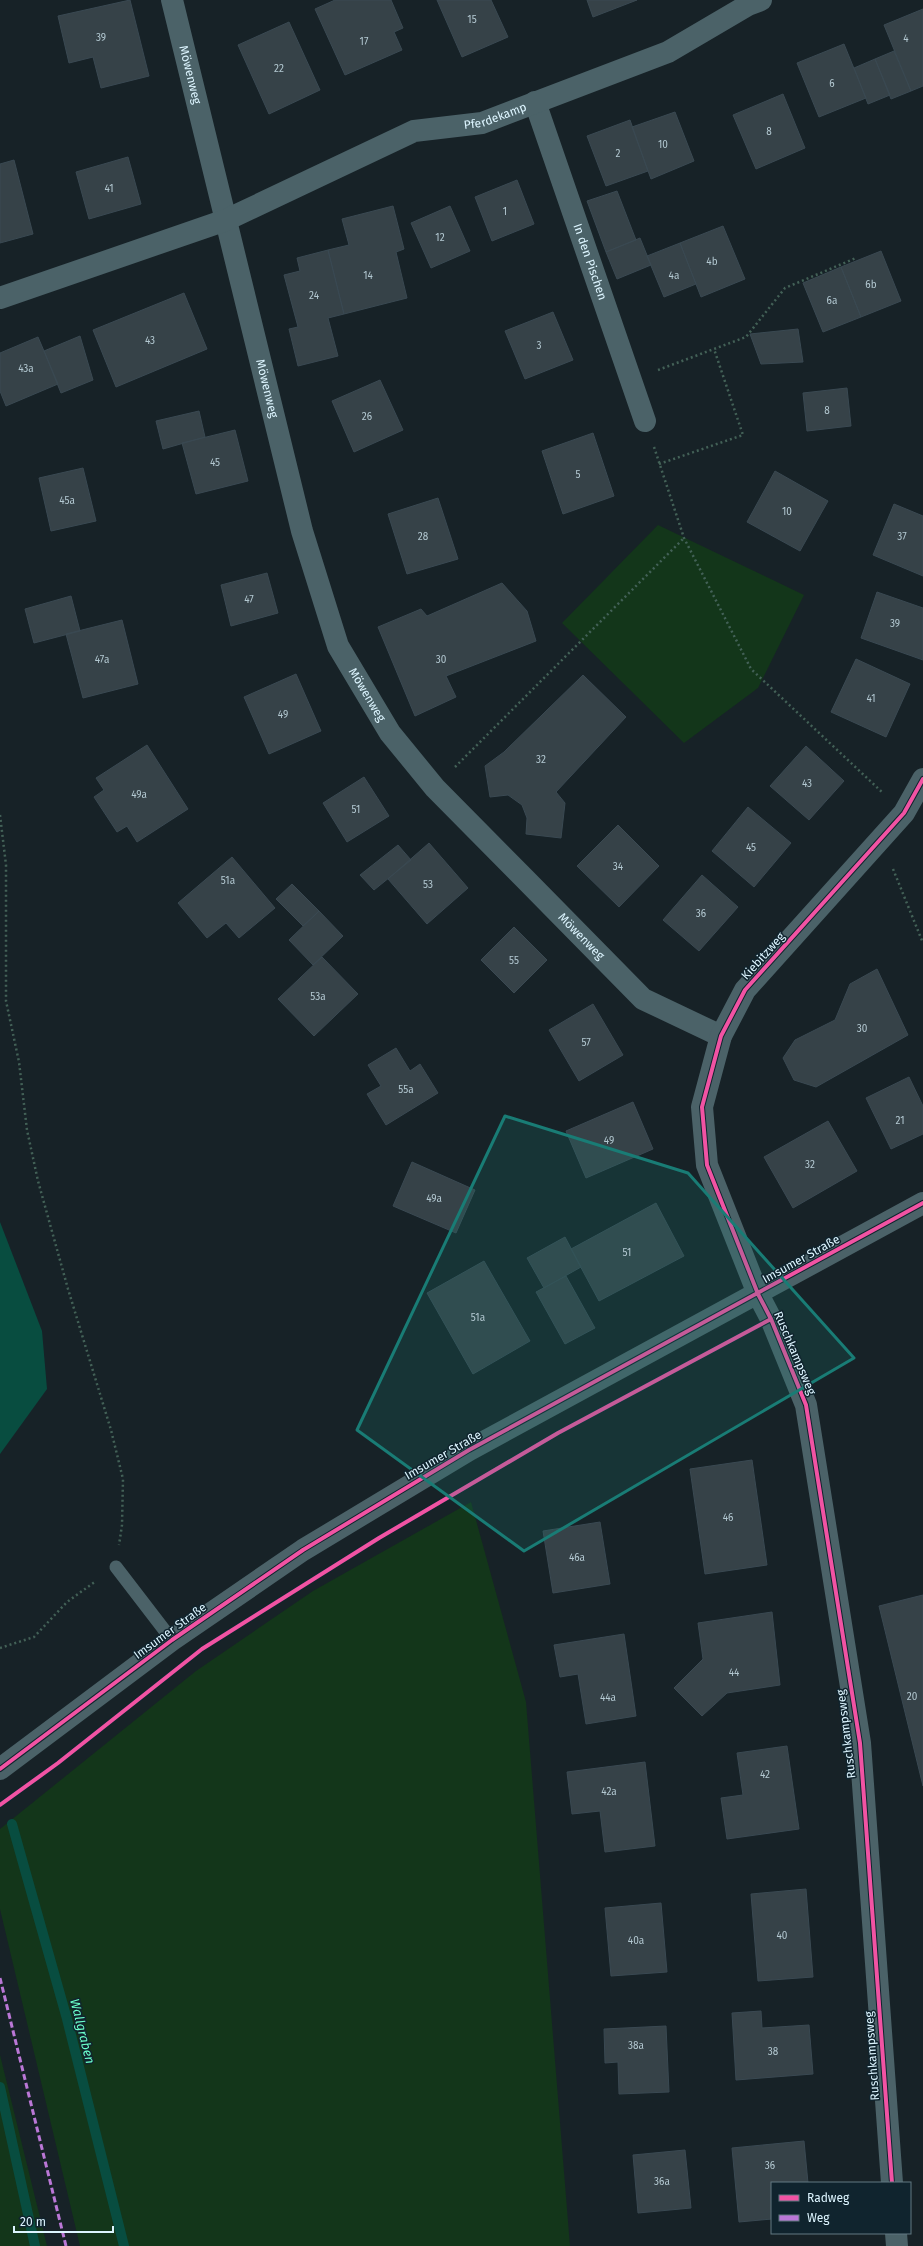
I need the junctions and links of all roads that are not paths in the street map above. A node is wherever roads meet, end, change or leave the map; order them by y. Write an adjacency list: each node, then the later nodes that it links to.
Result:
1 (172, 0): 4 (street, Möwenweg)
2 (761, 0): 3 (street, Pferdekamp)
3 (535, 102): 4 (street, Pferdekamp); 6 (street, In den Pischen)
4 (226, 220): 5 (street); 8 (street, Möwenweg)
5 (0, 298)
6 (645, 421)
7 (923, 779): 8 (street, Kiebitzweg)
8 (721, 1036): 10 (street, Kiebitzweg)
9 (923, 1203): 10 (street, Imsumer Straße)
10 (758, 1294): 12 (street, Imsumer Straße); 14 (street, Ruschkampsweg)
11 (116, 1567): 12 (lane)
12 (172, 1640): 13 (street, Imsumer Straße)
13 (0, 1769)
14 (892, 2182)
15 (896, 2234): 16 (street)
16 (896, 2246)

